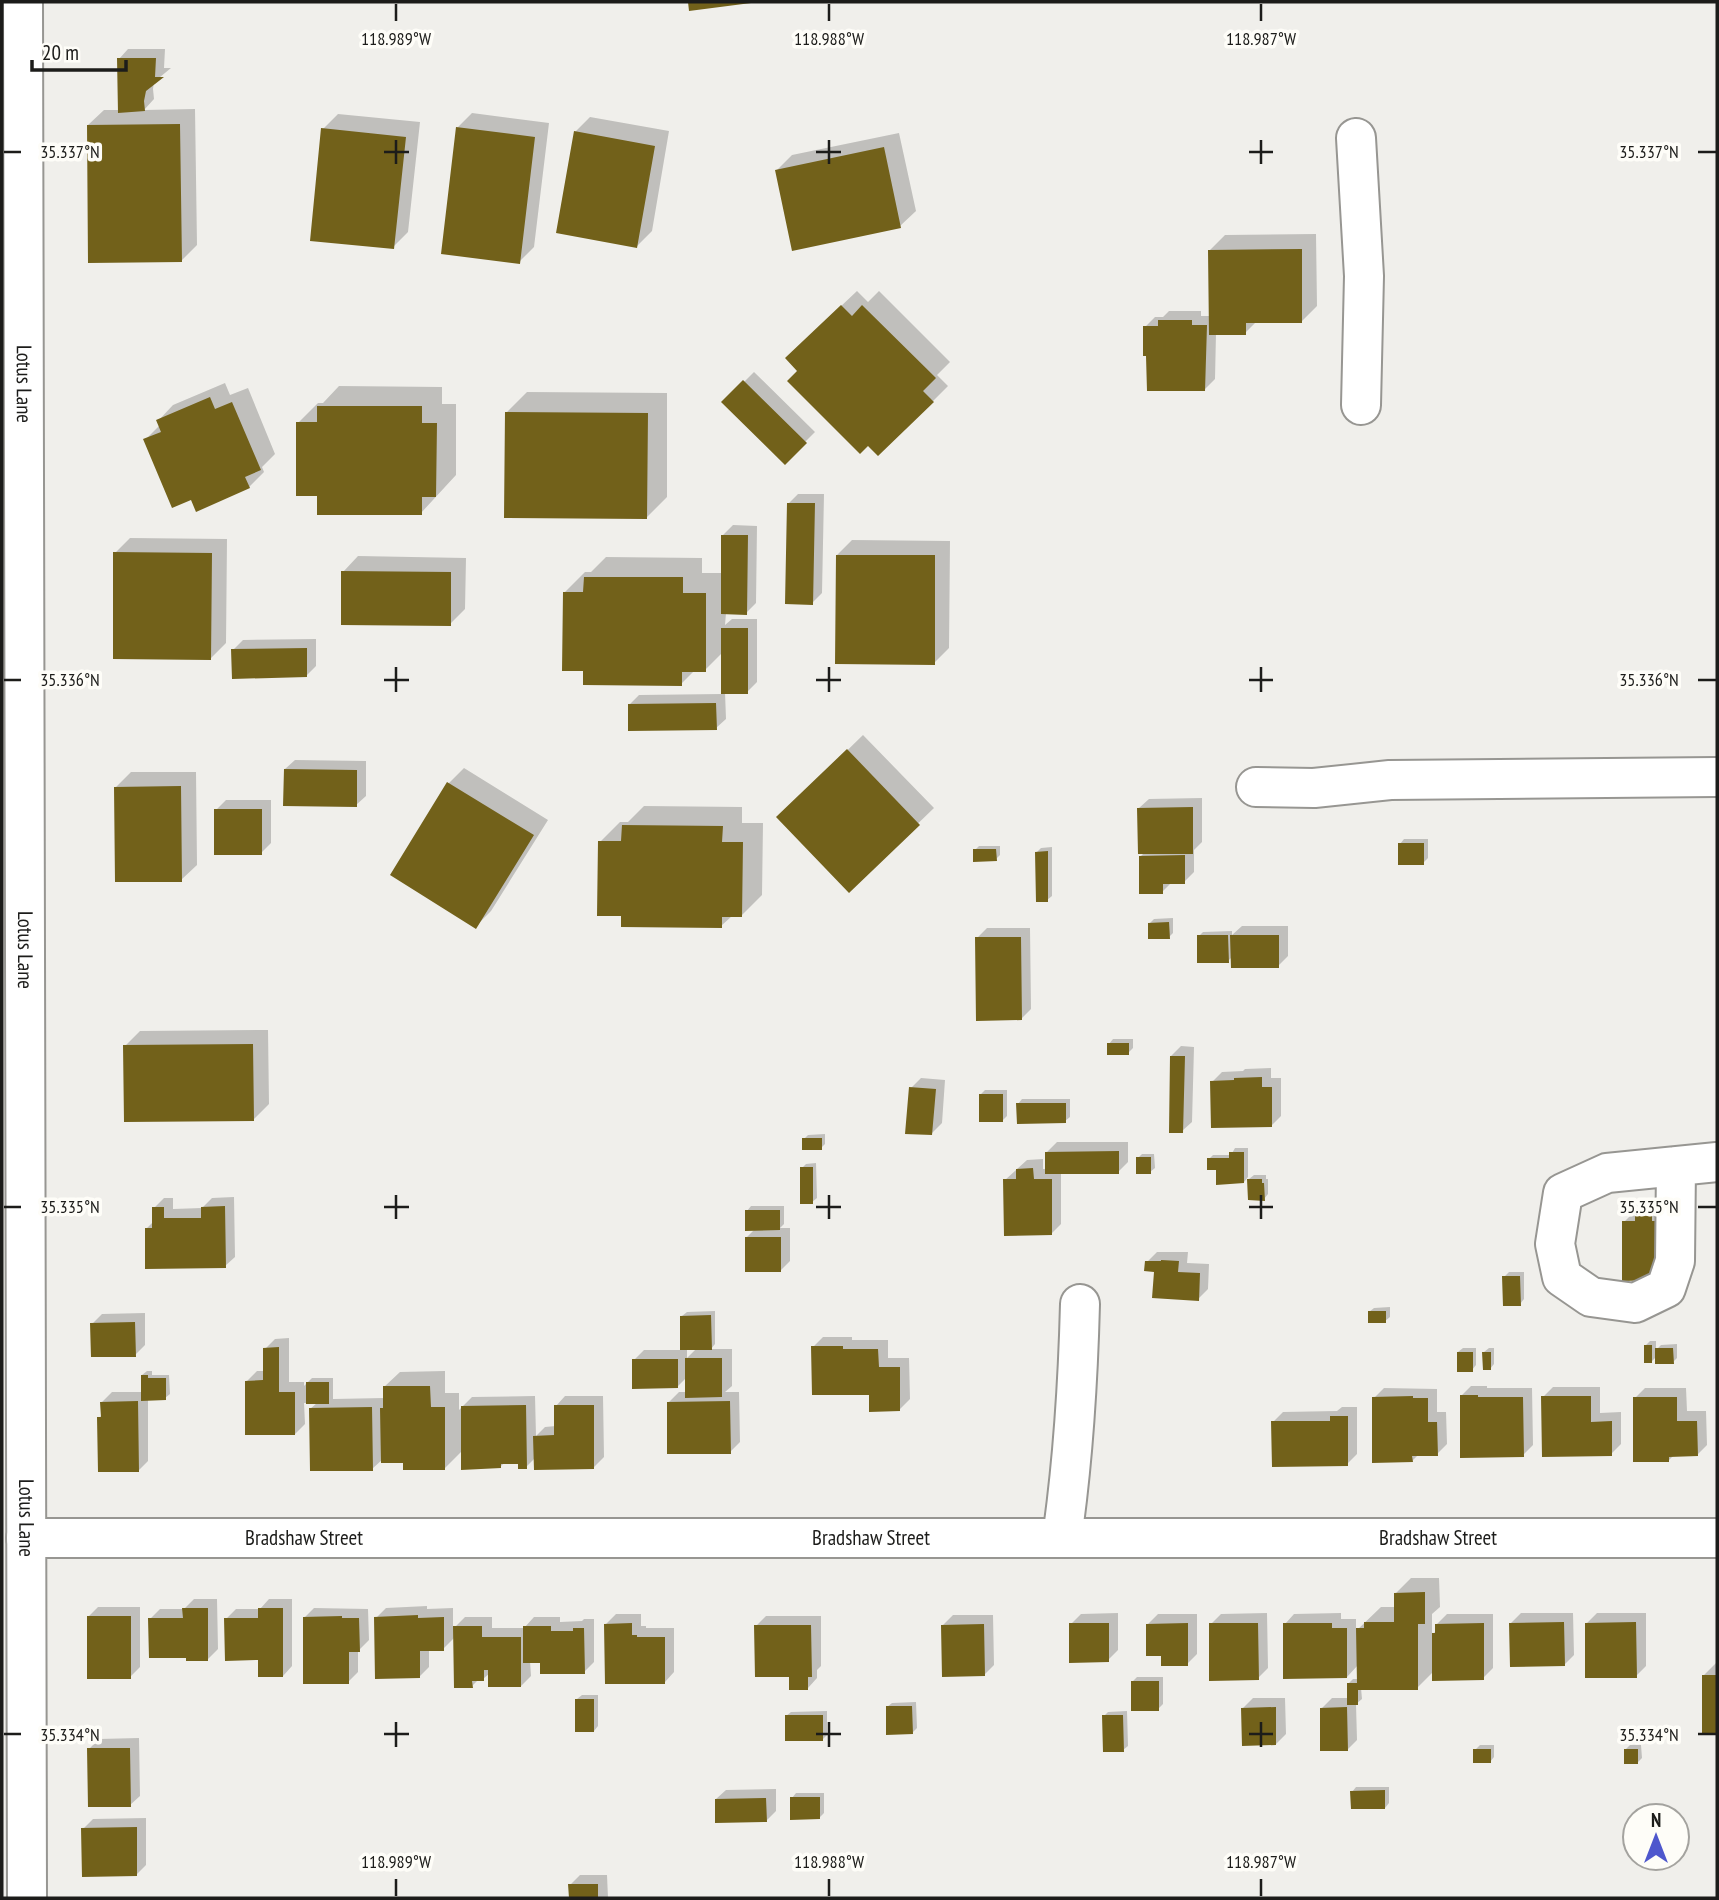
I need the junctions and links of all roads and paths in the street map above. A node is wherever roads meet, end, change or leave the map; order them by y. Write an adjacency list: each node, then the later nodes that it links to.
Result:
1 (23, 2): 3 (street, Lotus Lane)
2 (1356, 138): 4 (street)
3 (13, 288): 7 (street, Lotus Lane)
4 (1361, 405)
5 (1717, 777): 6 (street)
6 (1256, 787)
7 (13, 1062): 11 (street, Lotus Lane)
8 (1717, 1162): 9 (street)
9 (1676, 1166)
10 (1080, 1304): 12 (street)
11 (26, 1538): 12 (street, Bradshaw Street); 14 (street, Lotus Lane)
12 (1062, 1538): 13 (street, Bradshaw Street)
13 (1717, 1538)
14 (27, 1898)

